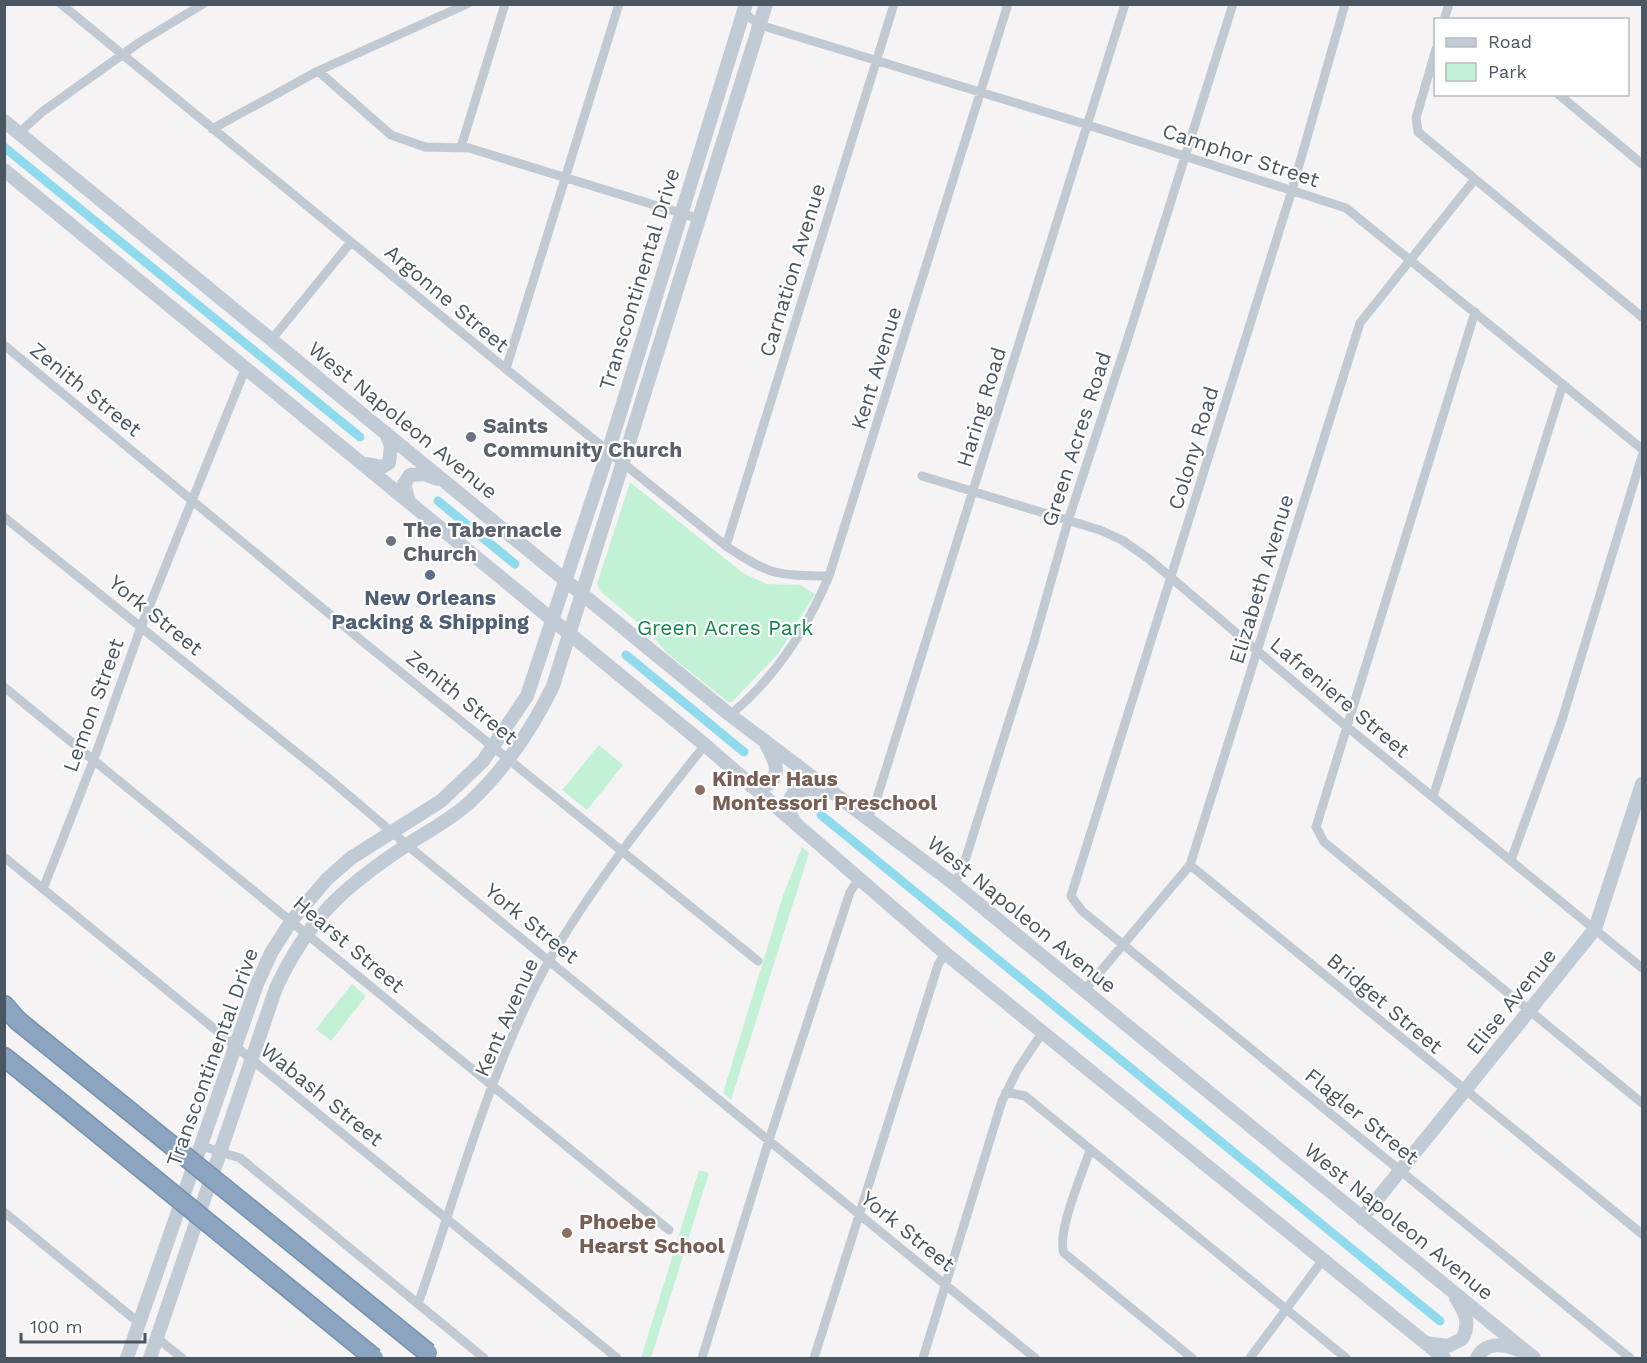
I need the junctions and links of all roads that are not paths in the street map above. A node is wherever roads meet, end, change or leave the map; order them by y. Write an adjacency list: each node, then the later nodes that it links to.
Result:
1 (61, 4): 14 (street, Argonne Street)
2 (203, 4): 14 (street)
3 (467, 4): 17 (street)
4 (505, 4): 24 (street)
5 (619, 4): 28 (street)
6 (766, 4): 13 (main road, Transcontinental Drive)
7 (894, 4): 16 (street, Carnation Avenue)
8 (1008, 4): 18 (street, Kent Avenue)
9 (1125, 4): 21 (street, Haring Road)
10 (1233, 4): 25 (street, Green Acres Road)
11 (1346, 4): 30 (street, Colony Road)
12 (745, 9): 13 (street); 31 (main road, Transcontinental Drive)
13 (760, 25): 16 (street, Camphor Street); 32 (main road, Transcontinental Drive)
14 (122, 55): 22 (street, Argonne Street); 23 (street)
15 (1434, 56): 29 (street)
16 (877, 60): 18 (street, Camphor Street); 55 (street, Carnation Avenue)
17 (318, 71): 22 (street); 24 (street)
18 (982, 93): 21 (street, Camphor Street); 56 (street, Kent Avenue)
19 (1560, 96): 26 (street)
20 (4, 121): 23 (main road, West Napoleon Avenue)
21 (1088, 125): 25 (street, Camphor Street); 50 (street, Haring Road)
22 (212, 129): 33 (street, Argonne Street)
23 (19, 133): 37 (main road, West Napoleon Avenue)
24 (461, 147): 28 (street)
25 (1185, 155): 30 (street, Camphor Street); 54 (street, Green Acres Road)
26 (1642, 164)
27 (4, 170): 39 (main road)
28 (566, 177): 31 (street); 40 (street)
29 (1475, 179): 34 (street, Elizabeth Avenue); 36 (street)
30 (1292, 190): 34 (street, Camphor Street); 57 (street, Colony Road)
31 (681, 213): 32 (street); 44 (main road, Transcontinental Drive)
32 (700, 219): 47 (main road, Transcontinental Drive)
33 (351, 242): 37 (street); 40 (street, Argonne Street)
34 (1411, 258): 35 (street, Camphor Street); 63 (street, Elizabeth Avenue)
35 (1475, 312): 41 (street, Camphor Street); 66 (street)
36 (1642, 317)
37 (272, 339): 42 (main road, West Napoleon Avenue)
38 (4, 345): 51 (street, Zenith Street)
39 (246, 367): 46 (main road); 51 (street, Lemon Street)
40 (506, 369): 44 (street, Argonne Street)
41 (1563, 384): 43 (street, Camphor Street); 75 (street)
42 (385, 432): 46 (main road); 49 (main road, West Napoleon Avenue)
43 (1642, 449)
44 (608, 452): 47 (street, Argonne Street); 58 (main road, Transcontinental Drive)
45 (1642, 456): 82 (street)
46 (361, 463): 52 (main road)
47 (624, 465): 55 (street, Argonne Street); 59 (main road, Transcontinental Drive)
48 (922, 476): 50 (street, Lafreniere Street)
49 (445, 481): 52 (main road); 58 (main road, West Napoleon Avenue)
50 (974, 492): 54 (street, Lafreniere Street); 76 (street, Haring Road)
51 (192, 498): 61 (street, Lemon Street); 69 (street, Zenith Street)
52 (409, 502): 60 (main road)
53 (4, 517): 61 (street, York Street)
54 (1068, 521): 57 (street, Lafreniere Street); 85 (street, Green Acres Road)
55 (726, 546): 56 (street, Argonne Street)
56 (829, 576): 65 (street, Kent Avenue)
57 (1172, 578): 63 (street, Lafreniere Street); 87 (street, Colony Road)
58 (567, 580): 59 (main road, West Napoleon Avenue); 60 (main road, Transcontinental Drive)
59 (583, 594): 62 (main road, Transcontinental Drive); 65 (main road, West Napoleon Avenue)
60 (554, 621): 62 (main road); 69 (main road, Transcontinental Drive)
61 (141, 627): 71 (street, Lemon Street); 78 (street, York Street)
62 (570, 635): 68 (main road); 70 (main road, Transcontinental Drive)
63 (1257, 652): 66 (street, Lafreniere Street); 83 (street, Elizabeth Avenue)
64 (4, 687): 71 (street, Hearst Street)
65 (730, 715): 67 (main road, West Napoleon Avenue)
66 (1346, 726): 75 (street, Lafreniere Street); 98 (street)
67 (766, 744): 73 (main road); 74 (main road, West Napoleon Avenue)
68 (705, 745): 73 (main road); 80 (street, Kent Avenue)
69 (495, 746): 70 (street, Zenith Street); 78 (main road, Transcontinental Drive)
70 (510, 758): 79 (main road, Transcontinental Drive); 80 (street, Zenith Street)
71 (94, 759): 86 (street, Lemon Street); 88 (street, Hearst Street)
72 (1642, 784): 89 (main road, Elise Avenue)
73 (751, 786): 77 (main road)
74 (831, 792): 76 (main road, West Napoleon Avenue); 77 (main road)
75 (1433, 797): 82 (street, Lafreniere Street)
76 (867, 818): 85 (main road, West Napoleon Avenue)
77 (796, 824): 84 (main road)
78 (392, 832): 79 (street, York Street); 88 (main road, Transcontinental Drive)
79 (407, 845): 90 (main road, Transcontinental Drive); 93 (street, York Street)
80 (622, 850): 93 (street, Kent Avenue); 94 (street, Zenith Street)
81 (4, 858): 86 (street, Wabash Street)
82 (1511, 860): 89 (street, Lafreniere Street)
83 (1190, 865): 91 (street, Elizabeth Avenue); 105 (street, Bridget Street)
84 (859, 879): 92 (main road); 107 (street)
85 (953, 883): 96 (main road, West Napoleon Avenue)
86 (42, 888): 100 (street, Wabash Street)
87 (1072, 901): 91 (street, Flagler Street)
88 (292, 920): 90 (street, Hearst Street); 100 (main road, Transcontinental Drive)
89 (1595, 929): 95 (street, Lafreniere Street); 98 (main road, Elise Avenue)
90 (307, 933): 102 (main road, Transcontinental Drive); 103 (street, Hearst Street)
91 (1123, 945): 96 (street, Elizabeth Avenue); 111 (street, Flagler Street)
92 (945, 953): 99 (main road); 113 (street)
93 (550, 960): 103 (street, Kent Avenue); 107 (street, York Street)
94 (758, 961)
95 (1642, 968)
96 (1084, 991): 114 (main road, West Napoleon Avenue)
97 (9, 1011): 126 (highway, bridge)
98 (1530, 1012): 105 (main road, Elise Avenue); 106 (street)
99 (1042, 1033): 104 (street); 118 (main road)
100 (236, 1046): 102 (street, Wabash Street); 108 (main road, Transcontinental Drive)
101 (4, 1057): 131 (highway, bridge)
102 (252, 1059): 110 (main road, Transcontinental Drive); 115 (street, Wabash Street)
103 (494, 1087): 115 (street, Kent Avenue); 116 (street, Hearst Street)
104 (1006, 1092): 109 (street); 119 (street)
105 (1464, 1092): 111 (main road, Elise Avenue); 117 (street, Bridget Street)
106 (1642, 1103)
107 (769, 1140): 113 (street, York Street); 134 (street)
108 (202, 1146): 110 (street); 123 (main road, Transcontinental Drive)
109 (1090, 1149): 122 (street); 138 (street)
110 (220, 1152): 121 (street); 124 (main road, Transcontinental Drive)
111 (1400, 1169): 114 (main road, Elise Avenue); 143 (street, Flagler Street)
112 (4, 1212): 123 (street)
113 (859, 1215): 119 (street, York Street); 135 (street)
114 (1362, 1218): 120 (main road, West Napoleon Avenue)
115 (447, 1220): 121 (street, Kent Avenue); 133 (street, Wabash Street)
116 (669, 1230)
117 (1642, 1234)
118 (1322, 1261): 122 (street); 125 (main road)
119 (946, 1285): 136 (street); 137 (street, York Street)
120 (1452, 1292): 125 (main road); 127 (main road, West Napoleon Avenue)
121 (418, 1304): 132 (street)
122 (1285, 1308): 139 (street); 140 (street)
123 (139, 1323): 128 (main road, Transcontinental Drive); 129 (main road)
124 (157, 1338): 129 (main road, Transcontinental Drive); 130 (street)
125 (1424, 1342): 141 (main road)
126 (431, 1356)
127 (1531, 1356): 142 (main road)
128 (127, 1359)
129 (150, 1359)
130 (182, 1359)
131 (374, 1359)
132 (484, 1359)
133 (617, 1359)
134 (702, 1359)
135 (814, 1359)
136 (923, 1359)
137 (1035, 1359)
138 (1192, 1359)
139 (1250, 1359)
140 (1346, 1359)
141 (1444, 1359)
142 (1477, 1359)
143 (1630, 1359)

